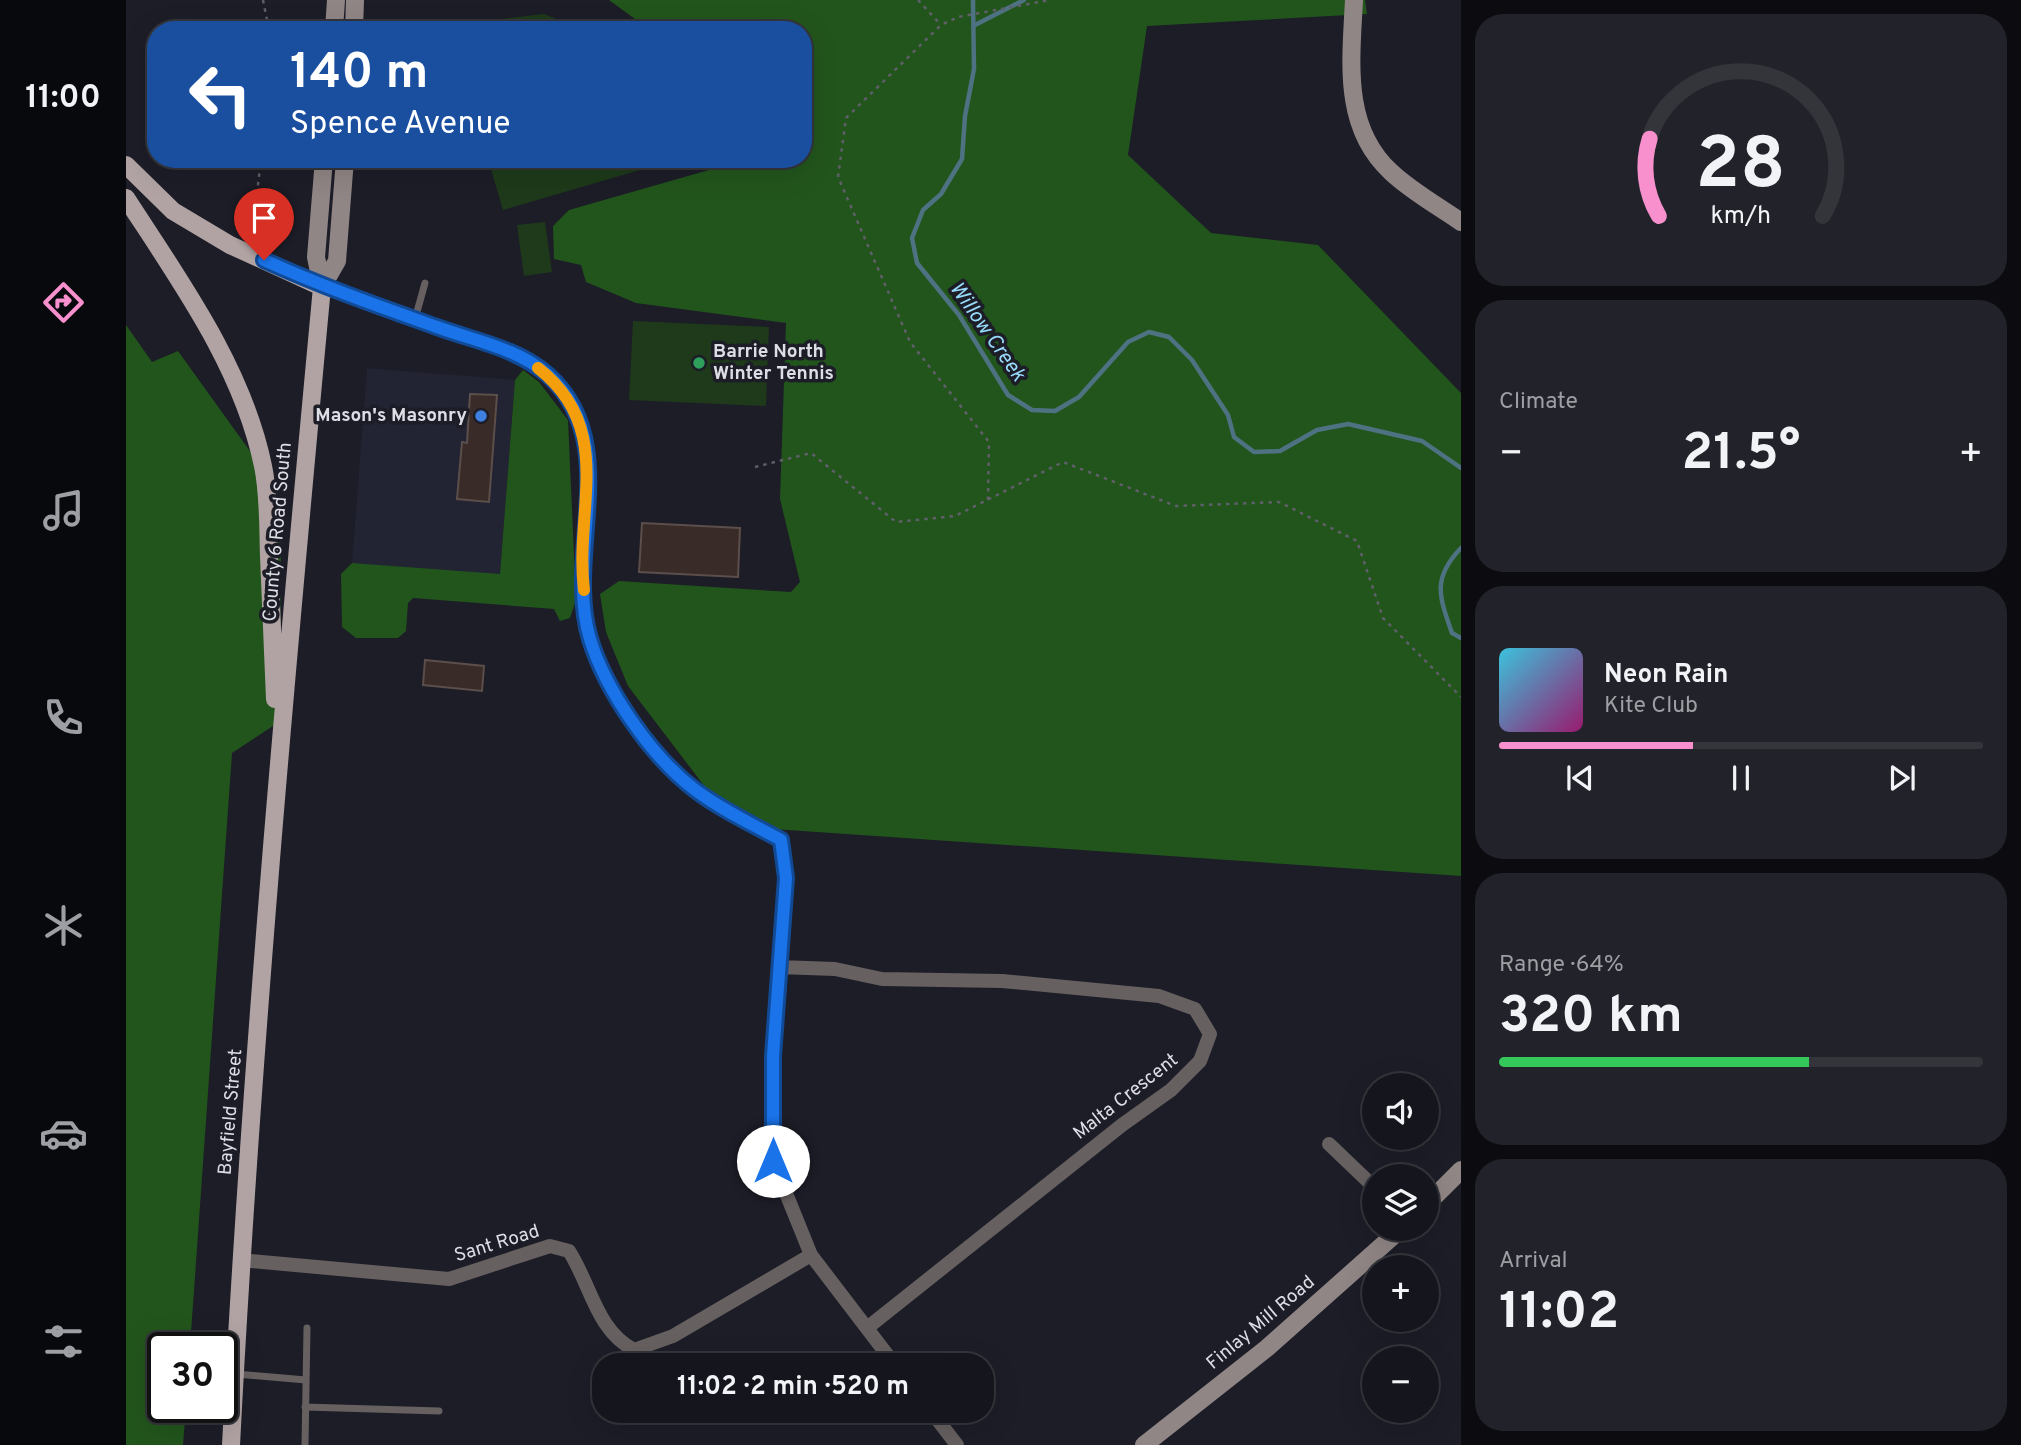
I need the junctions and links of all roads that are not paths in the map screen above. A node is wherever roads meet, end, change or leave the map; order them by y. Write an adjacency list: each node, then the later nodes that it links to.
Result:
1 (336, 0): 4 (street)
2 (355, 0): 5 (street)
3 (1354, 0): 10 (street)
4 (335, 21)
5 (354, 21)
6 (126, 165): 12 (main road)
7 (323, 168): 12 (street)
8 (344, 168): 12 (street)
9 (126, 198): 14 (main road)
10 (1461, 222)
11 (425, 283): 13 (lane)
12 (322, 287): 13 (street); 14 (main road, County 6 Road South)
13 (415, 319): 15 (street)
14 (278, 782): 22 (main road, Bayfield Street)
15 (779, 967): 21 (street); 24 (street, Malta Crescent)
16 (1329, 1144): 18 (street)
17 (1461, 1170): 19 (street)
18 (1362, 1176)
19 (1439, 1192)
20 (1387, 1241): 36 (street, Finlay Mill Road)
21 (811, 1255): 22 (street, Sant Road); 24 (street)
22 (240, 1260): 25 (main road, Bayfield Street)
23 (307, 1328): 28 (lane)
24 (867, 1328): 26 (street)
25 (237, 1332)
26 (886, 1353)
27 (238, 1374): 28 (lane)
28 (306, 1380): 29 (lane)
29 (306, 1407): 30 (lane); 34 (lane)
30 (439, 1411)
31 (232, 1423): 33 (main road, Bayfield Street)
32 (940, 1423): 35 (street)
33 (231, 1445)
34 (305, 1445)
35 (957, 1445)
36 (1144, 1445)

